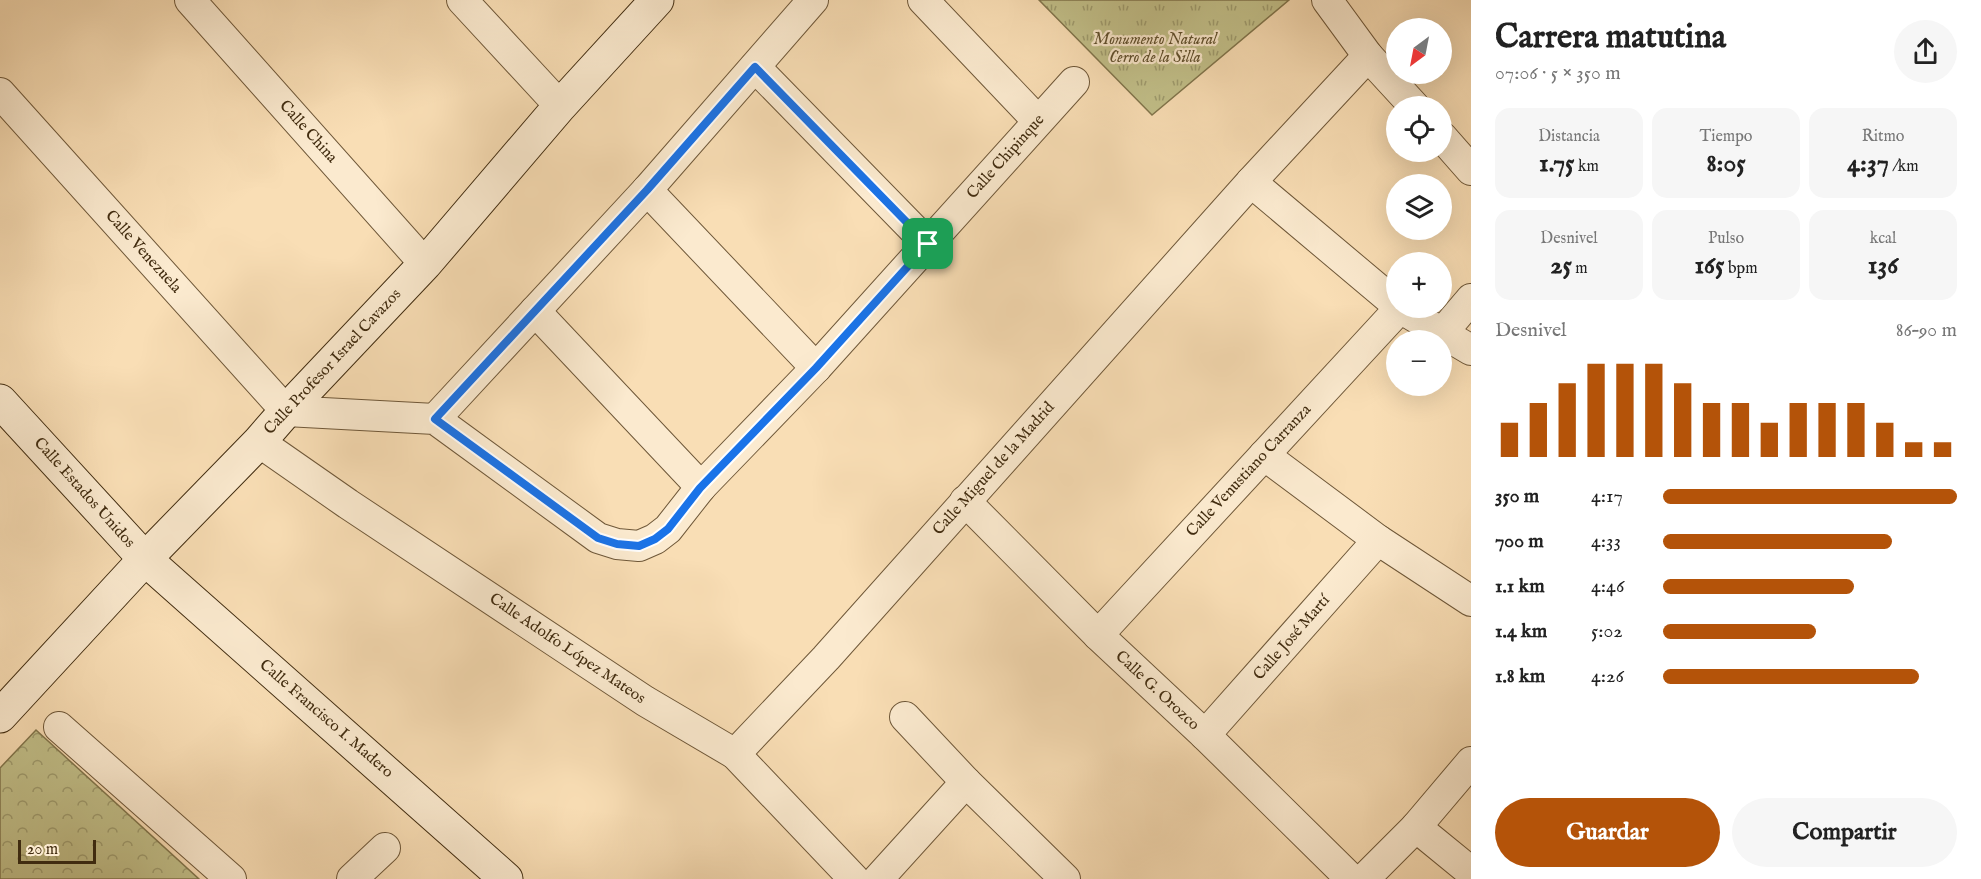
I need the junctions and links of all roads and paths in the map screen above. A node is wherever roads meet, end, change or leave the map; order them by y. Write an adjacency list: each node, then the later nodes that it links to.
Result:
1 (190, 0): 19 (street, Calle China)
2 (462, 0): 12 (street)
3 (657, 0): 12 (street, Calle Profesor Israel Cavazos)
4 (813, 0): 8 (street)
5 (923, 0): 13 (street)
6 (1327, 0): 7 (street)
7 (1368, 56): 11 (street); 16 (street, Calle Miguel de la Madrid)
8 (755, 67): 17 (street); 18 (street)
9 (1074, 82): 13 (street, Calle Chipinque)
10 (0, 93): 31 (street, Calle Venezuela)
11 (1405, 96)
12 (560, 106): 19 (street, Calle Profesor Israel Cavazos)
13 (1038, 121): 18 (street, Calle Chipinque)
14 (1452, 148): 15 (street)
15 (1471, 170)
16 (1251, 182): 20 (street); 36 (street, Calle Miguel de la Madrid)
17 (647, 190): 22 (street); 29 (street)
18 (928, 244): 29 (street, Calle Chipinque)
19 (425, 264): 31 (street, Calle Profesor Israel Cavazos)
20 (1386, 296)
21 (1471, 299): 26 (street)
22 (535, 311): 32 (street); 35 (street)
23 (1391, 318): 34 (street, Calle Venustiano Carranza)
24 (1418, 318): 25 (street)
25 (1439, 330)
26 (1445, 330)
27 (1452, 338): 28 (street)
28 (1471, 350)
29 (816, 368): 35 (street, Calle Chipinque)
30 (0, 401): 38 (street, Calle Estados Unidos)
31 (286, 411): 32 (street); 33 (street, Calle Profesor Israel Cavazos)
32 (435, 419): 35 (street, Calle Chipinque)
33 (259, 442): 38 (street, Calle Profesor Israel Cavazos); 45 (street, Calle Adolfo López Mateos)
34 (1264, 455): 37 (street); 40 (street, Calle Venustiano Carranza)
35 (700, 488)
36 (965, 501): 40 (street, Calle G. Orozco); 45 (street, Calle Miguel de la Madrid)
37 (1378, 540): 39 (street); 44 (street, Calle José Martí)
38 (145, 559): 41 (street, Calle Profesor Israel Cavazos); 53 (street, Calle Francisco I. Madero)
39 (1471, 601)
40 (1098, 635): 44 (street, Calle G. Orozco)
41 (5, 700)
42 (905, 717): 47 (street)
43 (59, 727): 51 (street)
44 (1205, 735): 57 (street, Calle G. Orozco)
45 (735, 754): 54 (street, Calle Adolfo López Mateos)
46 (1471, 762): 48 (street)
47 (966, 782): 55 (street); 56 (street)
48 (1416, 827): 50 (street); 58 (street)
49 (385, 848): 52 (street)
50 (1471, 872)
51 (231, 879)
52 (352, 879)
53 (506, 879)
54 (854, 879)
55 (878, 879)
56 (1065, 879)
57 (1351, 879)
58 (1364, 879)

